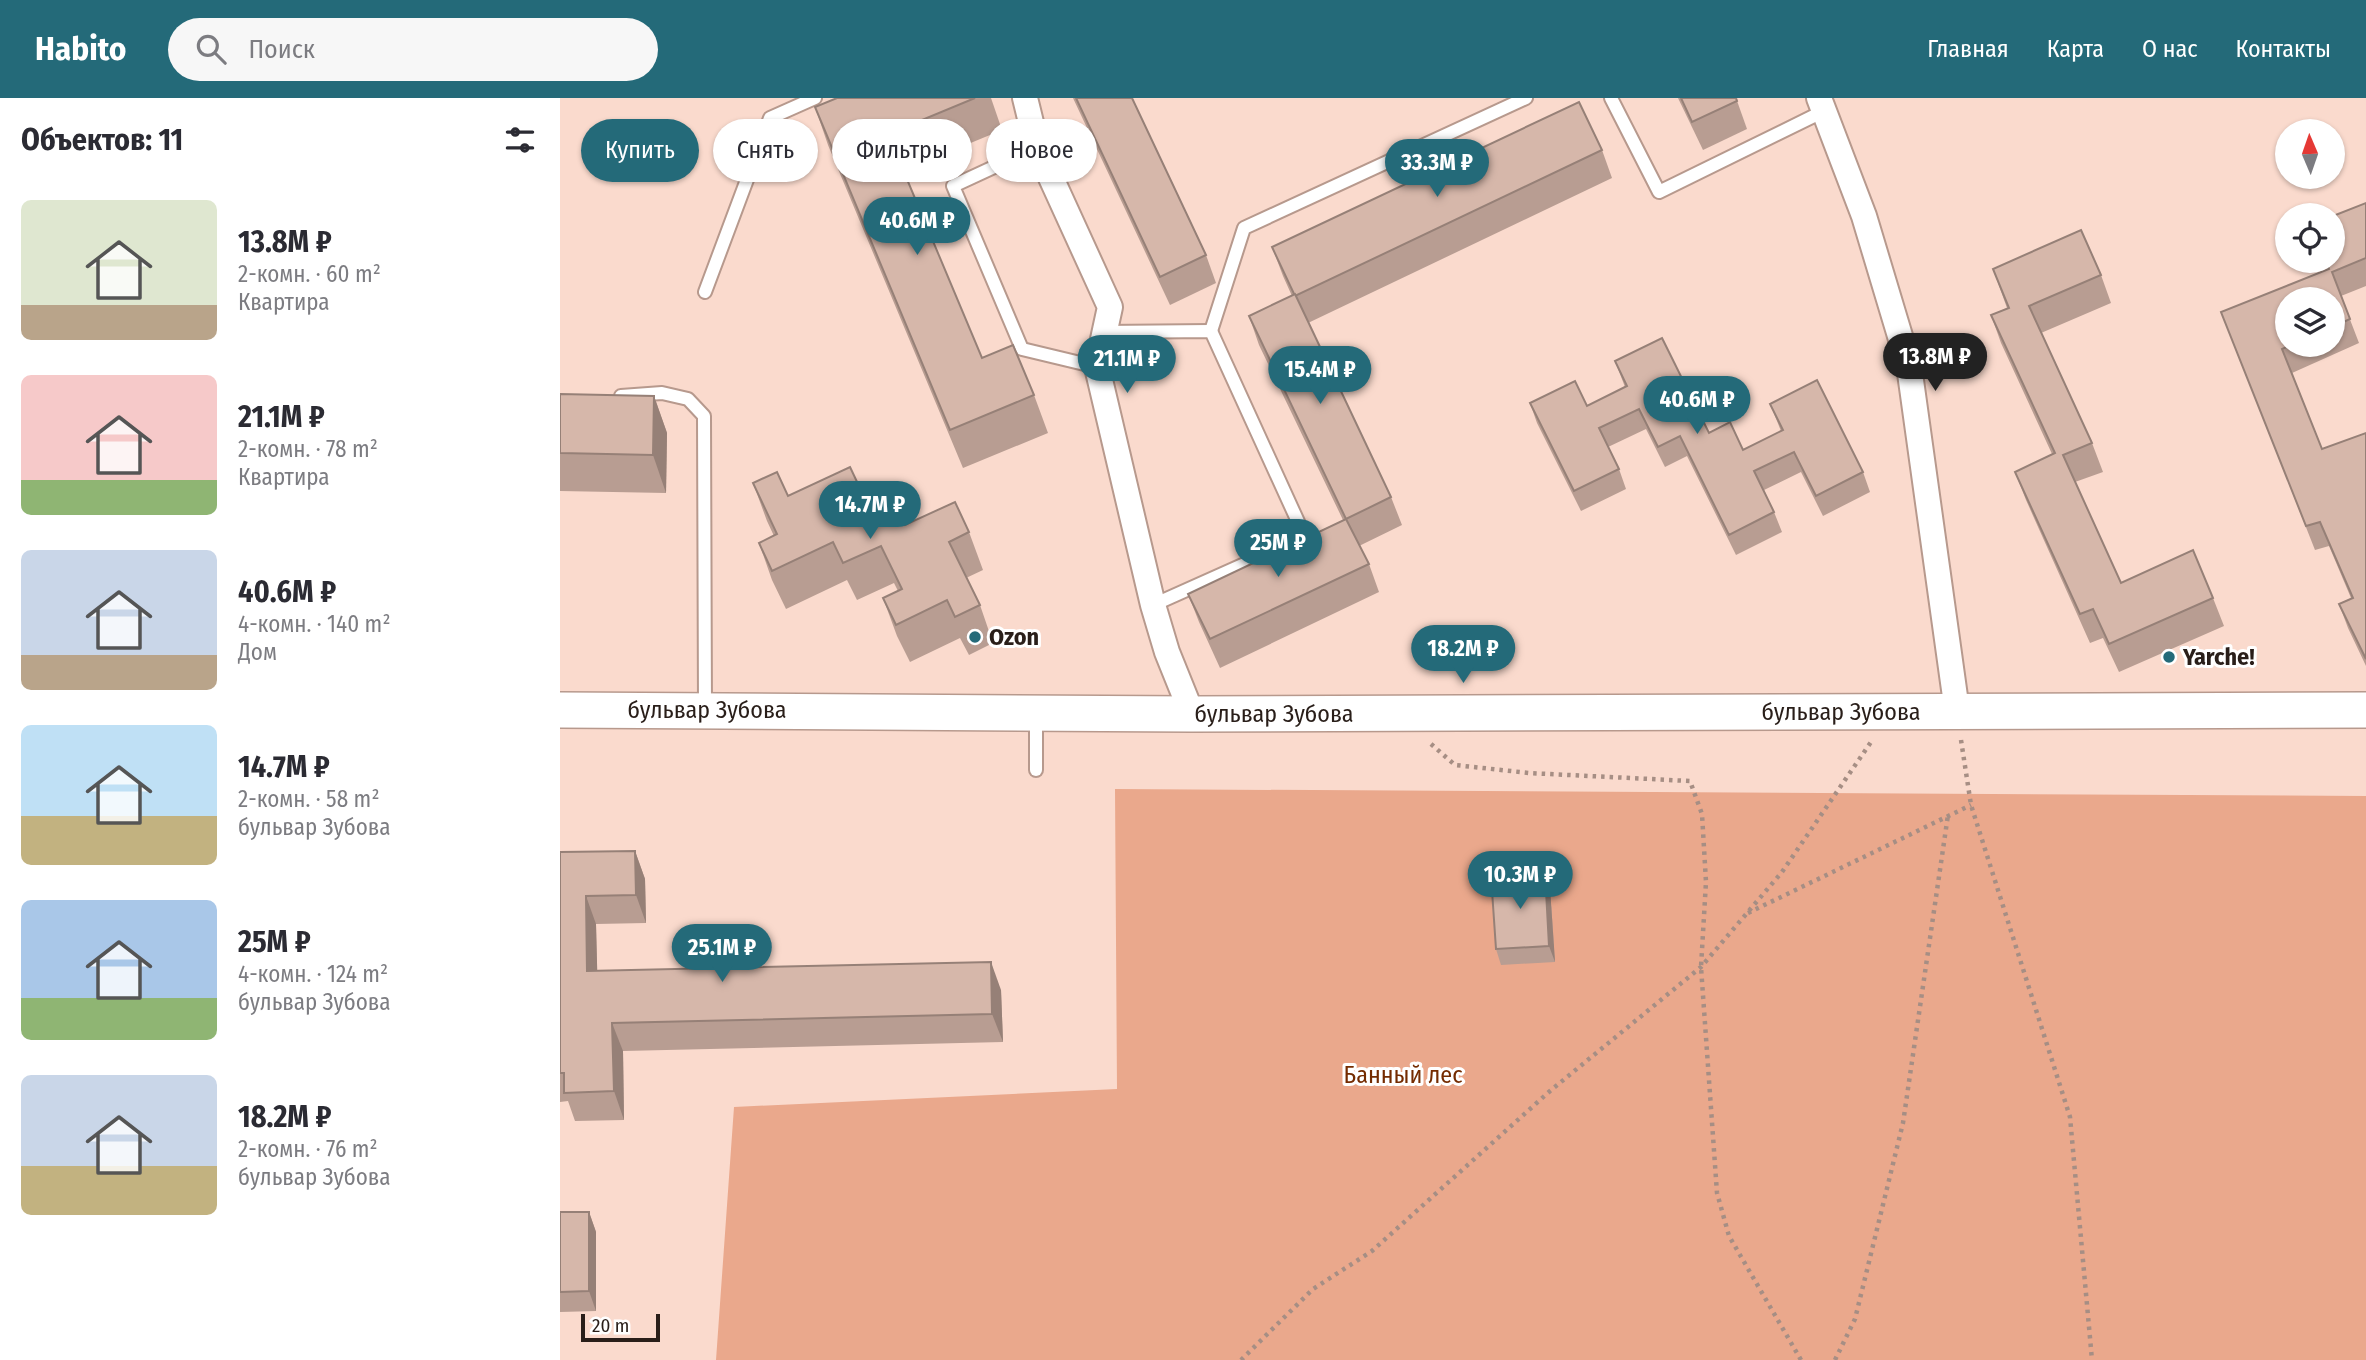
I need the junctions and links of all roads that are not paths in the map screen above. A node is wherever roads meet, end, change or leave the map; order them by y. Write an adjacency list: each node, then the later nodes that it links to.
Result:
1 (815, 98): 9 (lane)
2 (1024, 98): 6 (street)
3 (1526, 98): 10 (lane)
4 (1611, 98): 5 (lane)
5 (1822, 105): 18 (street)
6 (1030, 119)
7 (986, 171): 12 (lane)
8 (1053, 182): 11 (street)
9 (705, 292)
10 (1211, 331): 11 (lane); 14 (lane)
11 (1104, 332): 12 (street)
12 (1097, 367): 14 (street)
13 (611, 397): 15 (lane)
14 (1153, 604): 20 (street)
15 (705, 709): 16 (street, бульвар Зубова); 19 (street, бульвар Зубова)
16 (560, 710)
17 (2366, 710): 18 (street, бульвар Зубова)
18 (1957, 711): 20 (street, бульвар Зубова)
19 (1036, 713): 20 (street, бульвар Зубова); 21 (lane)
20 (1192, 714)
21 (1035, 770)

